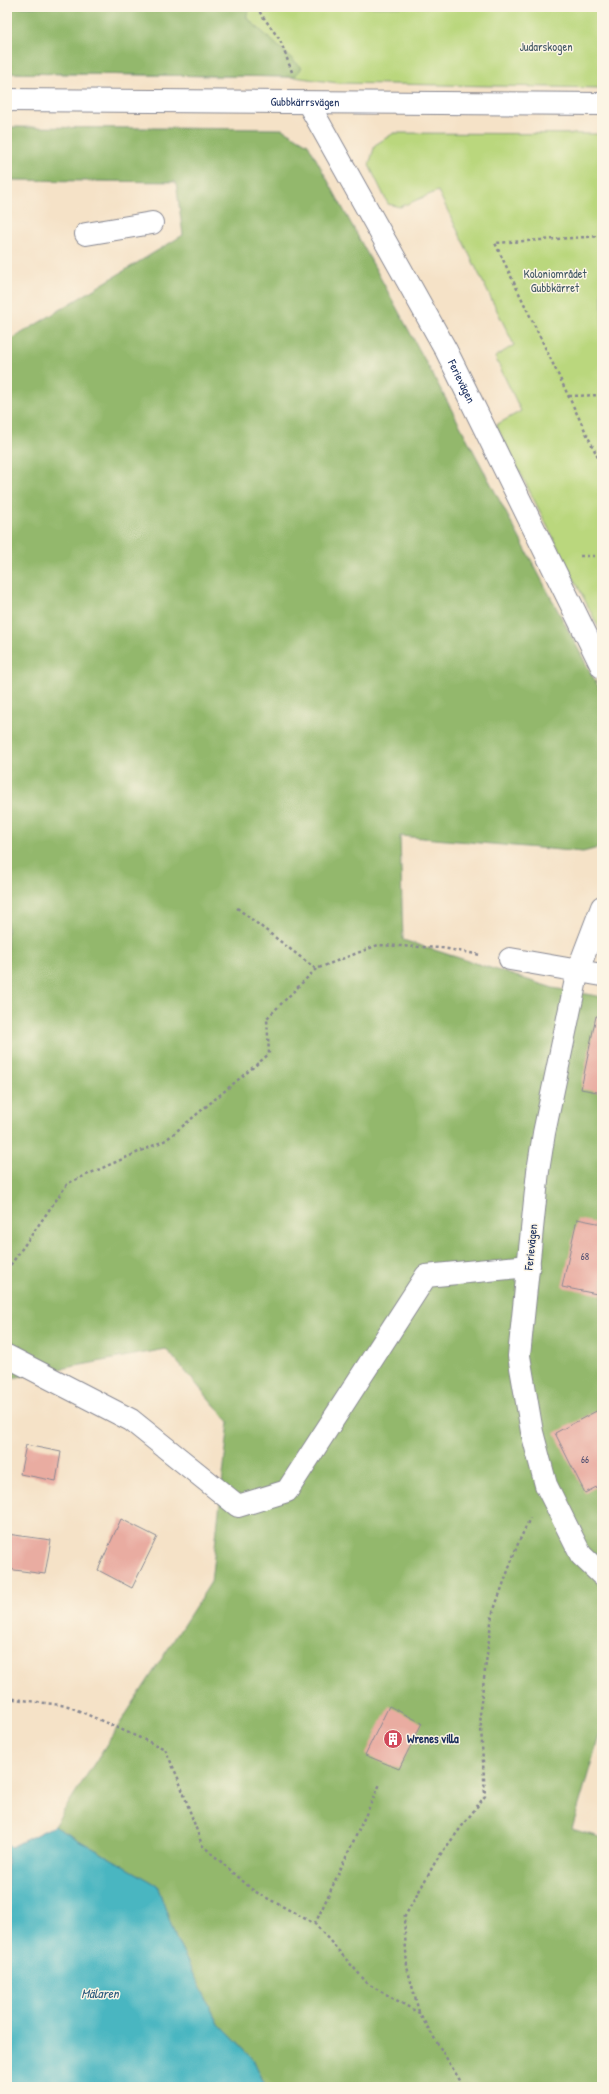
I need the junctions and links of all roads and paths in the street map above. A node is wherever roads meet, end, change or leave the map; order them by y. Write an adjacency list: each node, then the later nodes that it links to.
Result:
1 (256, 7): 2 (path)
2 (294, 77)
3 (7, 100): 4 (street, Gubbkärrsvägen)
4 (308, 103): 5 (street, Gubbkärrsvägen); 14 (street, Ferievägen)
5 (602, 104)
6 (152, 223): 7 (street)
7 (86, 234)
8 (602, 236): 10 (path)
9 (602, 395): 10 (path)
10 (568, 396): 11 (path)
11 (602, 466)
12 (579, 556): 13 (path)
13 (602, 556)
14 (602, 667)
15 (602, 907): 19 (street, Ferievägen)
16 (237, 908): 18 (path)
17 (510, 959): 18 (path); 19 (street)
18 (316, 969): 22 (path)
19 (578, 970): 20 (street); 21 (street, Ferievägen)
20 (602, 975)
21 (529, 1266): 23 (street); 24 (street, Ferievägen)
22 (7, 1270)
23 (7, 1356)
24 (546, 1485): 25 (street, Ferievägen); 29 (path)
25 (602, 1575)
26 (7, 1698): 28 (path)
27 (380, 1784): 28 (path)
28 (315, 1924): 29 (path)
29 (419, 2013): 30 (path)
30 (464, 2087)

